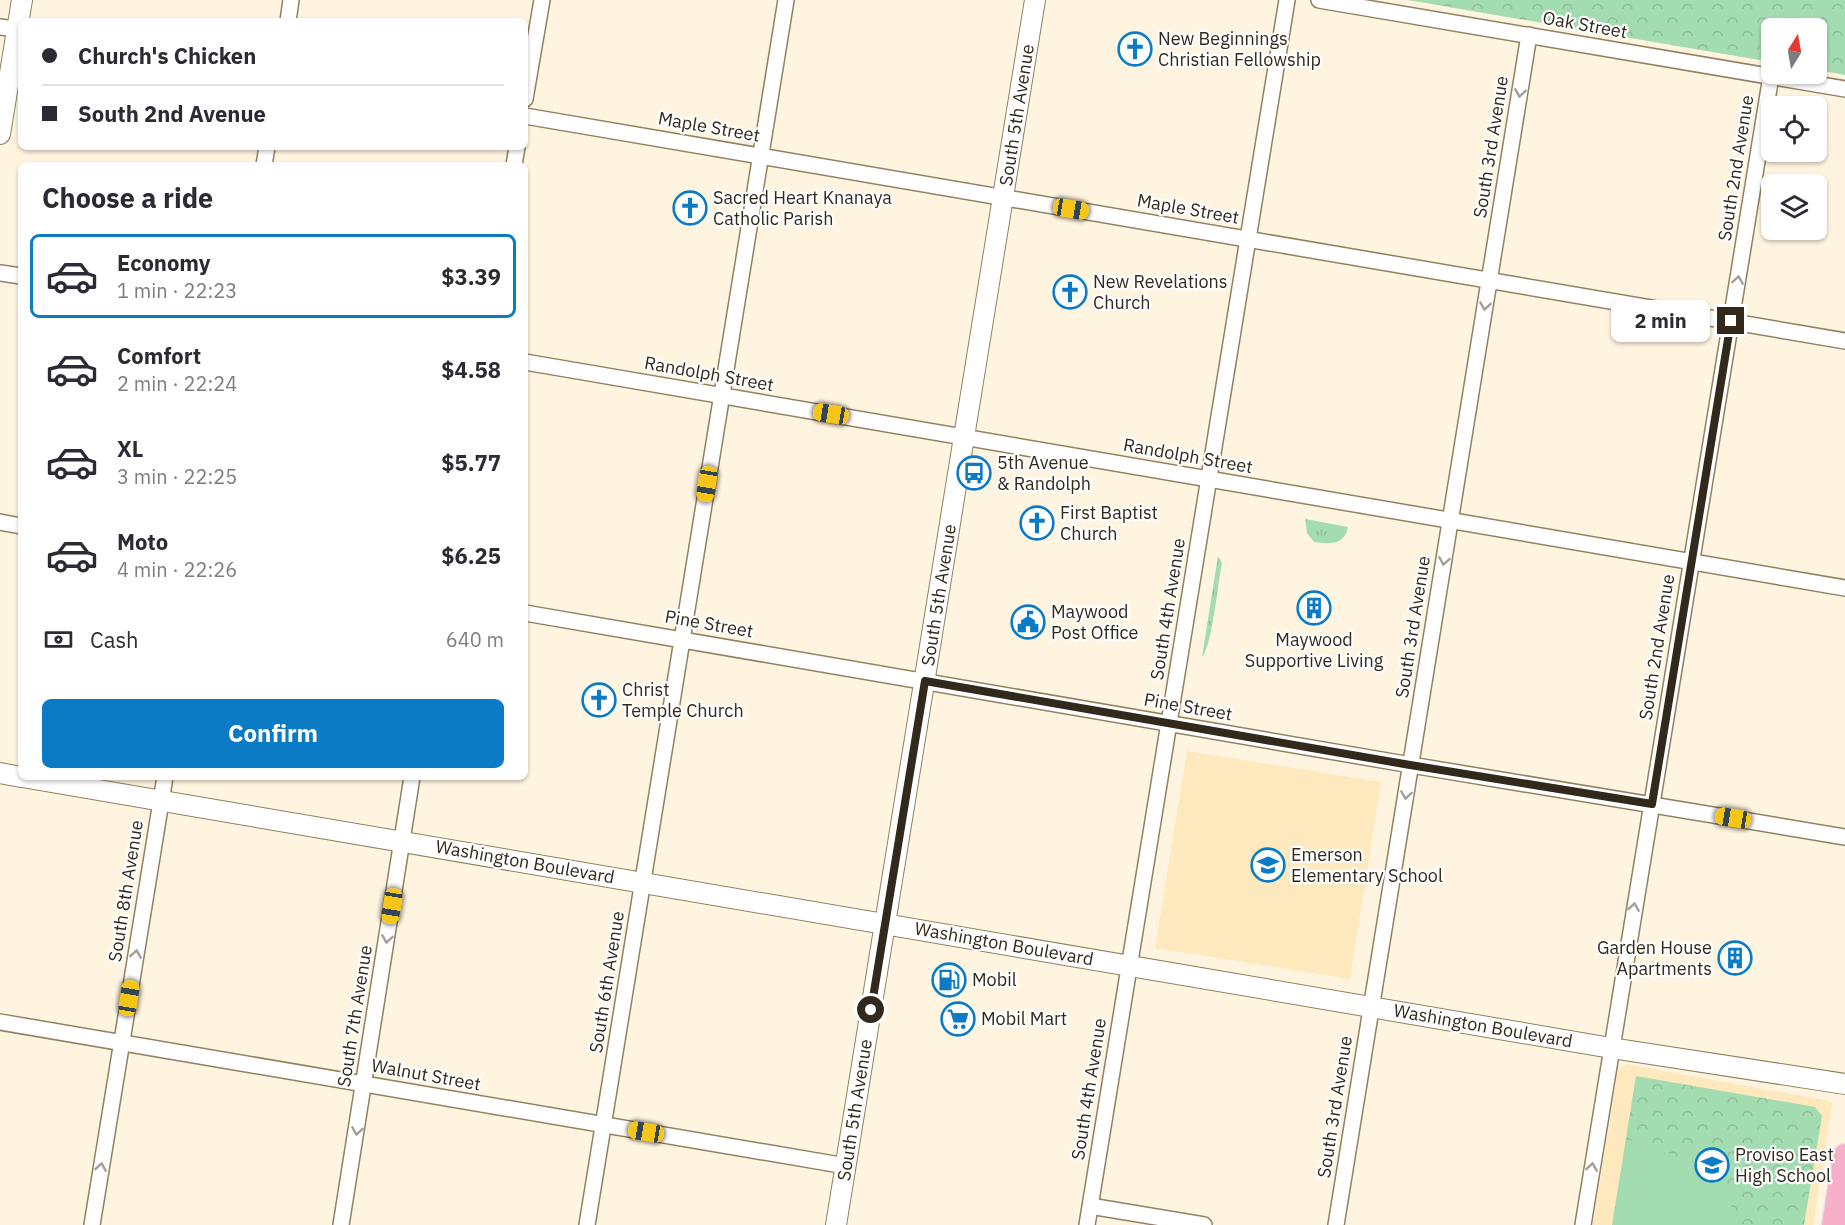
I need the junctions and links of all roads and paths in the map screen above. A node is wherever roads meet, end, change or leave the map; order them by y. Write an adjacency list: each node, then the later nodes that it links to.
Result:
1 (22, 0): 9 (street)
2 (291, 0): 8 (street)
3 (542, 0): 12 (street)
4 (786, 0): 18 (street, South 6th Avenue)
5 (1035, 0): 19 (street, South 5th Avenue)
6 (1287, 0): 20 (street, South 4th Avenue)
7 (1319, 0): 10 (street, Oak Street)
8 (288, 18)
9 (13, 29): 17 (street)
10 (1529, 35): 11 (street, Oak Street); 23 (street, South 3rd Avenue, one-way to 23)
11 (1761, 74)
12 (528, 82)
13 (1770, 84): 24 (street, South 2nd Avenue, one-way to 13)
14 (1817, 84): 15 (street, Oak Street)
15 (1845, 89)
16 (528, 117): 18 (street, Maple Street)
17 (0, 134)
18 (761, 156): 19 (street, Maple Street); 27 (street, South 6th Avenue)
19 (1004, 197): 20 (street, Maple Street); 28 (street, South 5th Avenue)
20 (1248, 239): 23 (street, Maple Street); 29 (street, South 4th Avenue)
21 (0, 273): 22 (street)
22 (18, 276)
23 (1489, 280): 24 (street, Maple Street); 30 (street, South 3rd Avenue, one-way to 30)
24 (1731, 321): 25 (street, Maple Street); 33 (street, South 2nd Avenue)
25 (1845, 341)
26 (528, 363): 27 (street, Randolph Street)
27 (722, 396): 28 (street, Randolph Street); 36 (street, South 6th Avenue)
28 (964, 437): 29 (street, Randolph Street); 37 (street, South 5th Avenue)
29 (1209, 479): 30 (street, Randolph Street); 38 (street, South 4th Avenue)
30 (1450, 520): 33 (street, Randolph Street); 39 (street, South 3rd Avenue, one-way to 39)
31 (0, 522): 32 (street)
32 (18, 525)
33 (1691, 562): 34 (street, Randolph Street); 46 (street, South 2nd Avenue)
34 (1845, 588)
35 (528, 614): 36 (street, Pine Street)
36 (682, 640): 37 (street, Pine Street); 49 (street, South 6th Avenue)
37 (925, 681): 38 (street, Pine Street); 50 (street, South 5th Avenue)
38 (1169, 723): 39 (street, Pine Street); 51 (street, South 4th Avenue)
39 (1410, 765): 46 (street, Pine Street); 52 (street, South 3rd Avenue, one-way to 52)
40 (0, 773): 41 (street, Washington Boulevard)
41 (18, 776)
42 (39, 780): 45 (street, Washington Boulevard)
43 (164, 780): 45 (street, South 8th Avenue)
44 (412, 780): 48 (street, South 7th Avenue)
45 (161, 800): 48 (street, Washington Boulevard); 54 (street, South 8th Avenue, one-way to 45)
46 (1652, 804): 47 (street, Pine Street); 55 (street, South 2nd Avenue, one-way to 46)
47 (1845, 837)
48 (402, 841): 49 (street, Washington Boulevard); 56 (street, South 7th Avenue, one-way to 56)
49 (644, 882): 50 (street, Washington Boulevard); 58 (street, South 6th Avenue)
50 (885, 923): 51 (street, Washington Boulevard); 60 (street, South 5th Avenue)
51 (1129, 966): 52 (street, Washington Boulevard); 61 (street, South 4th Avenue)
52 (1371, 1006): 55 (street, Washington Boulevard); 68 (street, South 3rd Avenue)
53 (0, 1022): 54 (street, Walnut Street)
54 (121, 1042): 56 (street, Walnut Street); 62 (street, South 8th Avenue, one-way to 54)
55 (1611, 1048): 57 (street, Washington Boulevard); 69 (street, South 2nd Avenue, one-way to 55)
56 (364, 1084): 58 (street, Walnut Street); 63 (street, South 7th Avenue, one-way to 63)
57 (1845, 1084)
58 (603, 1125): 60 (street, Walnut Street); 64 (street, South 6th Avenue)
59 (1845, 1156): 70 (main road)
60 (846, 1166): 65 (street, South 5th Avenue)
61 (1090, 1206): 66 (street, South 4th Avenue); 67 (street)
62 (92, 1225)
63 (341, 1225)
64 (587, 1225)
65 (836, 1225)
66 (1087, 1225)
67 (1204, 1225)
68 (1336, 1225)
69 (1583, 1225)
70 (1834, 1225)

